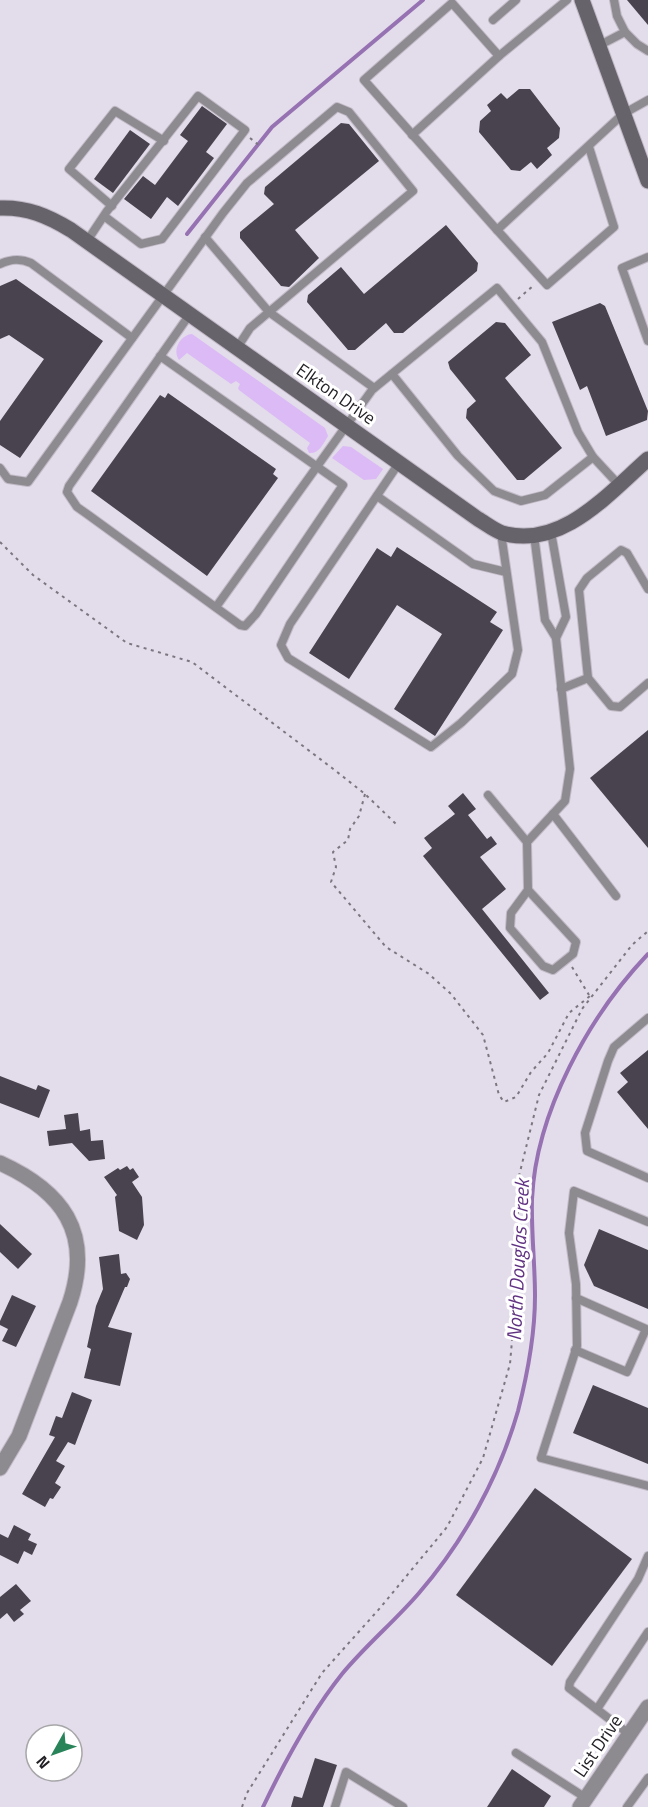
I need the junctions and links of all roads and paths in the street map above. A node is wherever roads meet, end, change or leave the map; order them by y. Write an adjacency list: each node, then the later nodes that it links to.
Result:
1 (516, 0): 5 (lane)
2 (567, 0): 9 (lane)
3 (582, 0): 7 (street)
4 (614, 0): 6 (lane)
5 (493, 20)
6 (625, 32): 7 (lane); 8 (lane)
7 (598, 46): 11 (street)
8 (648, 51)
9 (499, 56): 12 (lane); 12 (lane)
10 (648, 100): 11 (lane)
11 (623, 114): 16 (lane); 17 (street)
12 (412, 135): 21 (lane)
13 (164, 141): 18 (lane); 18 (lane); 20 (lane)
14 (255, 142): 15 (path)
15 (260, 146)
16 (589, 147): 21 (lane); 26 (lane)
17 (648, 181)
18 (112, 206): 20 (lane)
19 (0, 208): 23 (street, Elkton Drive)
20 (104, 216): 23 (lane)
21 (497, 230): 26 (lane)
22 (205, 237): 27 (lane); 29 (lane); 29 (lane)
23 (87, 241): 27 (street, Elkton Drive)
24 (648, 257): 32 (lane)
25 (0, 264): 31 (lane)
26 (541, 278): 28 (path)
27 (163, 295): 30 (street, Elkton Drive); 31 (lane)
28 (511, 304): 35 (lane); 38 (lane)
29 (269, 312): 33 (lane); 36 (lane)
30 (190, 314): 33 (street, Elkton Drive); 34 (lane)
31 (132, 339): 42 (lane)
32 (648, 341)
33 (237, 348): 37 (street, Elkton Drive)
34 (160, 356): 41 (lane); 51 (lane)
35 (392, 374): 36 (lane); 38 (lane)
36 (374, 388): 37 (lane)
37 (347, 426): 40 (street, Elkton Drive); 41 (lane)
38 (593, 457): 43 (lane)
39 (648, 459): 43 (street, Elkton Drive)
40 (399, 463): 44 (lane); 46 (street, Elkton Drive)
41 (316, 466): 51 (lane); 51 (lane)
42 (0, 468)
43 (619, 485): 45 (street, Elkton Drive)
44 (377, 496): 49 (lane); 49 (lane)
45 (551, 532): 47 (street, Elkton Drive); 52 (lane)
46 (501, 533): 47 (street, Elkton Drive); 49 (lane)
47 (534, 535): 52 (lane)
48 (0, 542): 56 (path)
49 (506, 572)
50 (648, 589): 53 (lane)
51 (216, 607)
52 (556, 638): 55 (lane)
53 (588, 678): 54 (lane); 55 (lane)
54 (648, 683)
55 (561, 689): 58 (lane)
56 (365, 794): 59 (path); 65 (path)
57 (488, 795): 60 (lane)
58 (554, 814): 60 (lane); 62 (lane)
59 (396, 824)
60 (527, 842): 61 (lane)
61 (528, 890): 64 (lane); 64 (lane)
62 (616, 896)
63 (648, 931): 65 (path)
64 (567, 959): 65 (path)
65 (590, 997): 82 (path)
66 (648, 1018): 68 (lane)
67 (0, 1162): 72 (street)
68 (648, 1178)
69 (648, 1222): 70 (lane)
70 (576, 1298): 71 (lane); 71 (lane)
71 (576, 1350): 73 (lane)
72 (0, 1468)
73 (648, 1486)
74 (648, 1556): 77 (lane)
75 (648, 1632): 77 (lane)
76 (648, 1707): 78 (street, List Drive)
77 (597, 1709): 78 (lane)
78 (629, 1734): 81 (street, List Drive)
79 (516, 1753): 81 (lane)
80 (648, 1778): 85 (lane)
81 (583, 1802)
82 (242, 1807)
83 (335, 1807): 84 (lane)
84 (403, 1807)
85 (627, 1807)

